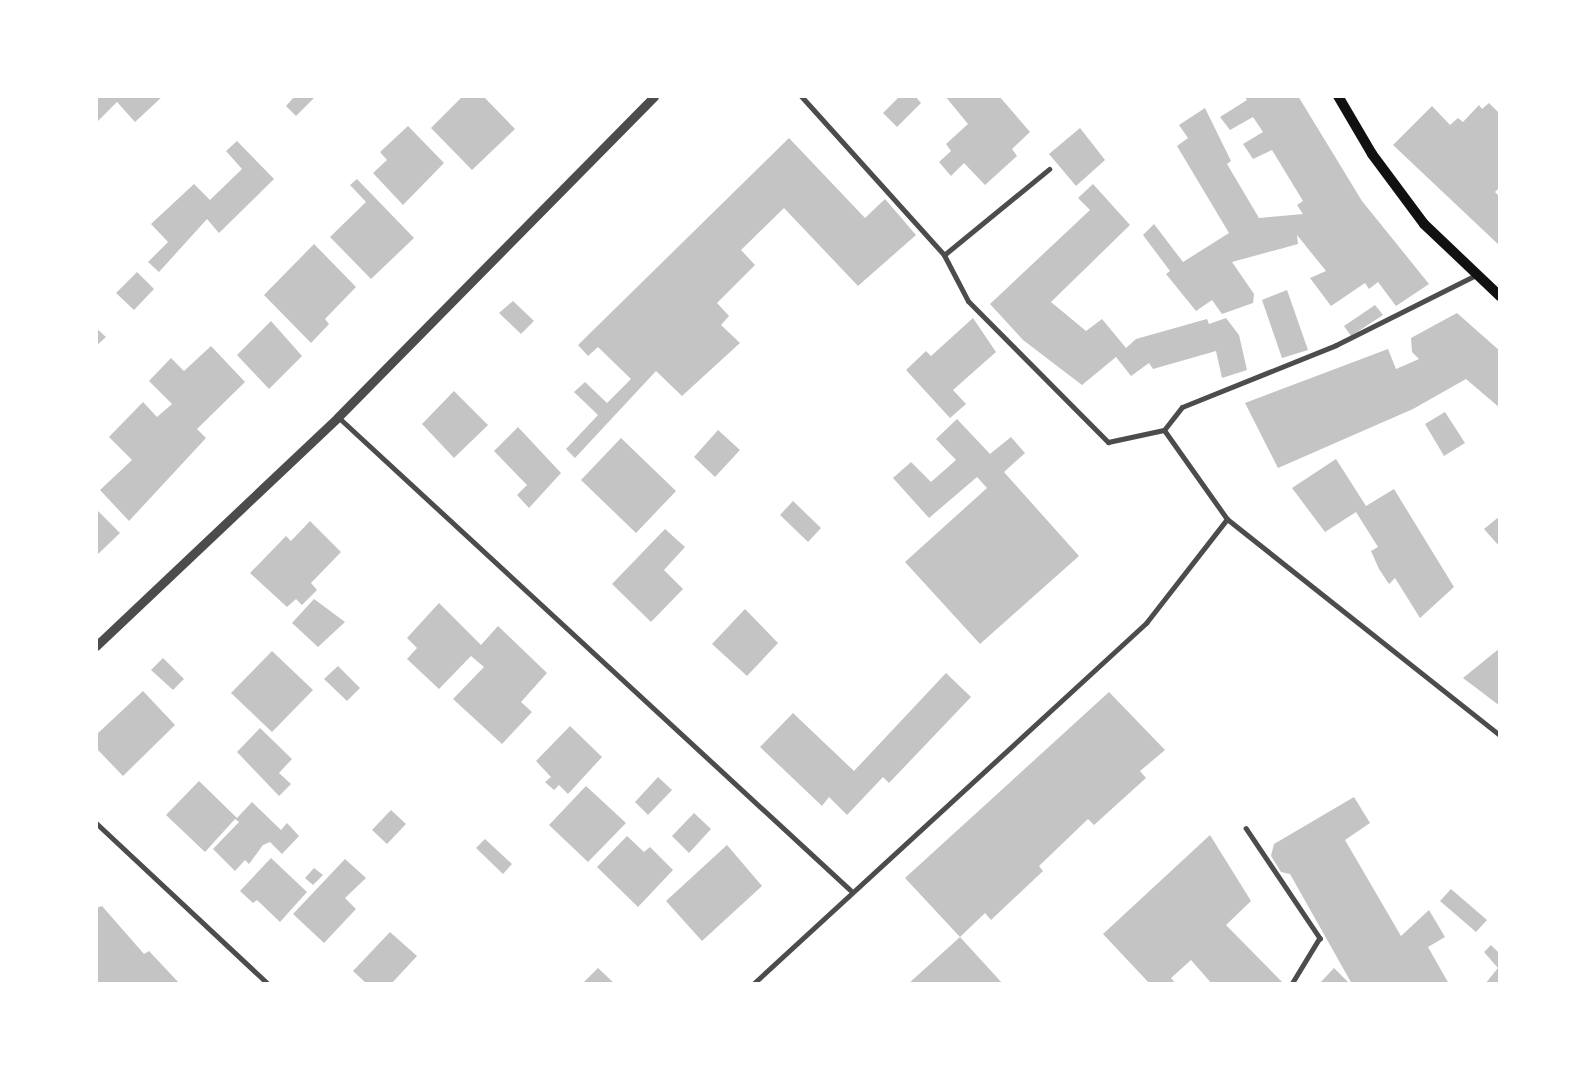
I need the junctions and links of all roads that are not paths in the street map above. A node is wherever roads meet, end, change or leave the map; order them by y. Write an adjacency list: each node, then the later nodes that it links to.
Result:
1 (654, 96): 8 (street)
2 (800, 96): 5 (street)
3 (1338, 96): 6 (main road)
4 (1049, 170): 5 (street)
5 (944, 256): 9 (street)
6 (1476, 275): 7 (main road); 9 (street)
7 (1500, 296)
8 (338, 417): 11 (street); 15 (street)
9 (1164, 430): 10 (street)
10 (1226, 519): 12 (street); 15 (street)
11 (96, 646)
12 (1500, 735)
13 (96, 823): 16 (street)
14 (1246, 828): 18 (street)
15 (850, 890): 17 (street)
16 (268, 984)
17 (753, 984)
18 (1292, 984)

